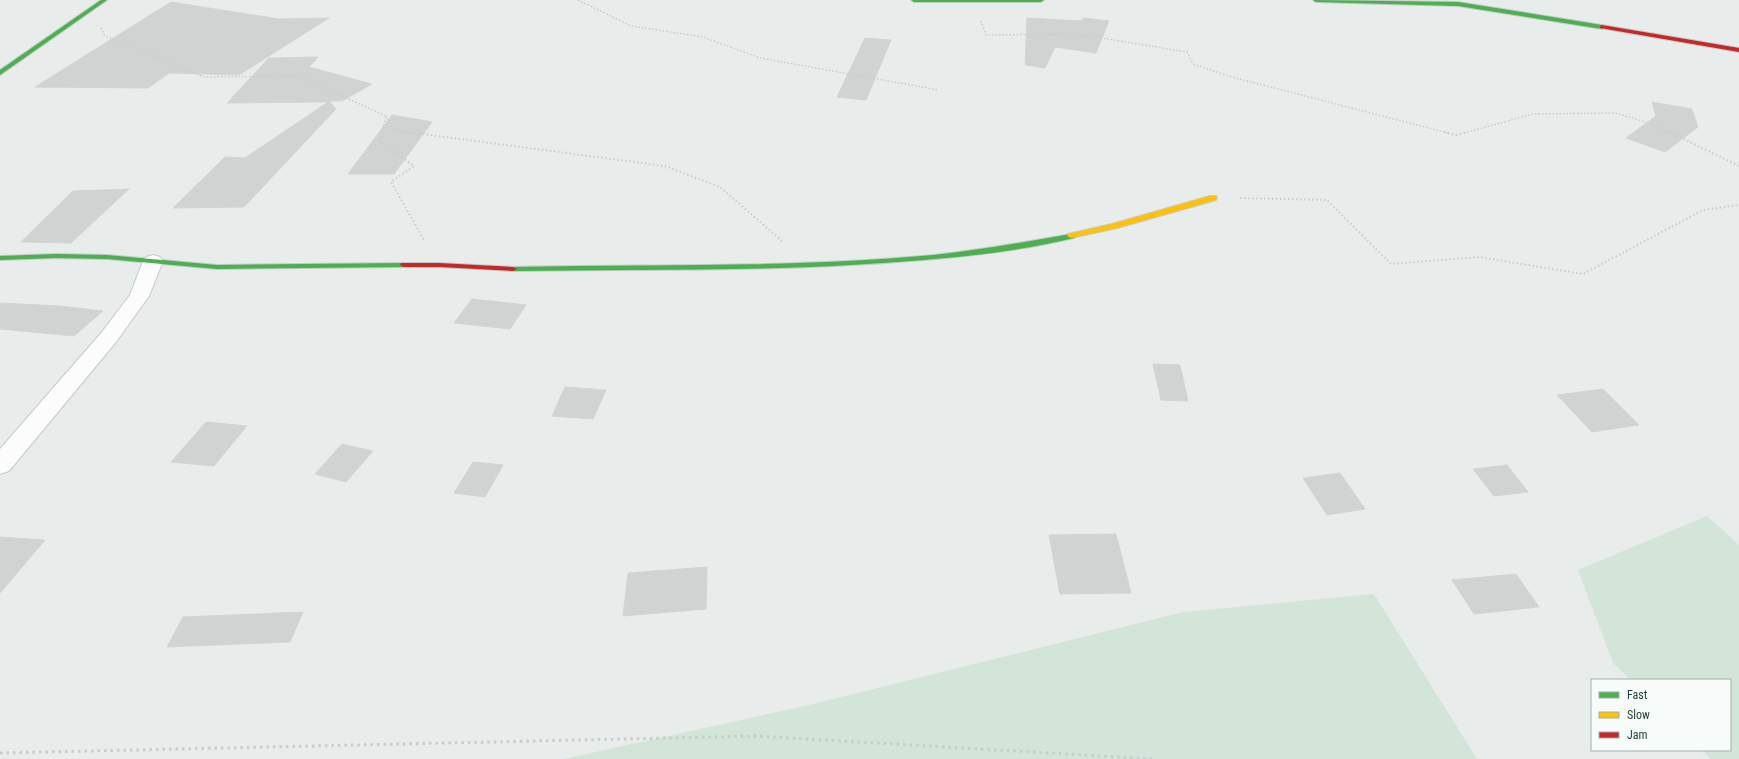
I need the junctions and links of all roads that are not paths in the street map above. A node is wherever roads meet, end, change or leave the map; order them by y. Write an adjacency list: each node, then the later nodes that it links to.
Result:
1 (104, 0): 7 (street)
2 (914, 0): 3 (street)
3 (973, 0): 4 (street)
4 (1041, 0)
5 (1316, 0): 6 (street)
6 (1739, 50)
7 (0, 73)
8 (1213, 198): 10 (street)
9 (0, 258): 10 (street)
10 (153, 261): 11 (street)
11 (0, 465)

